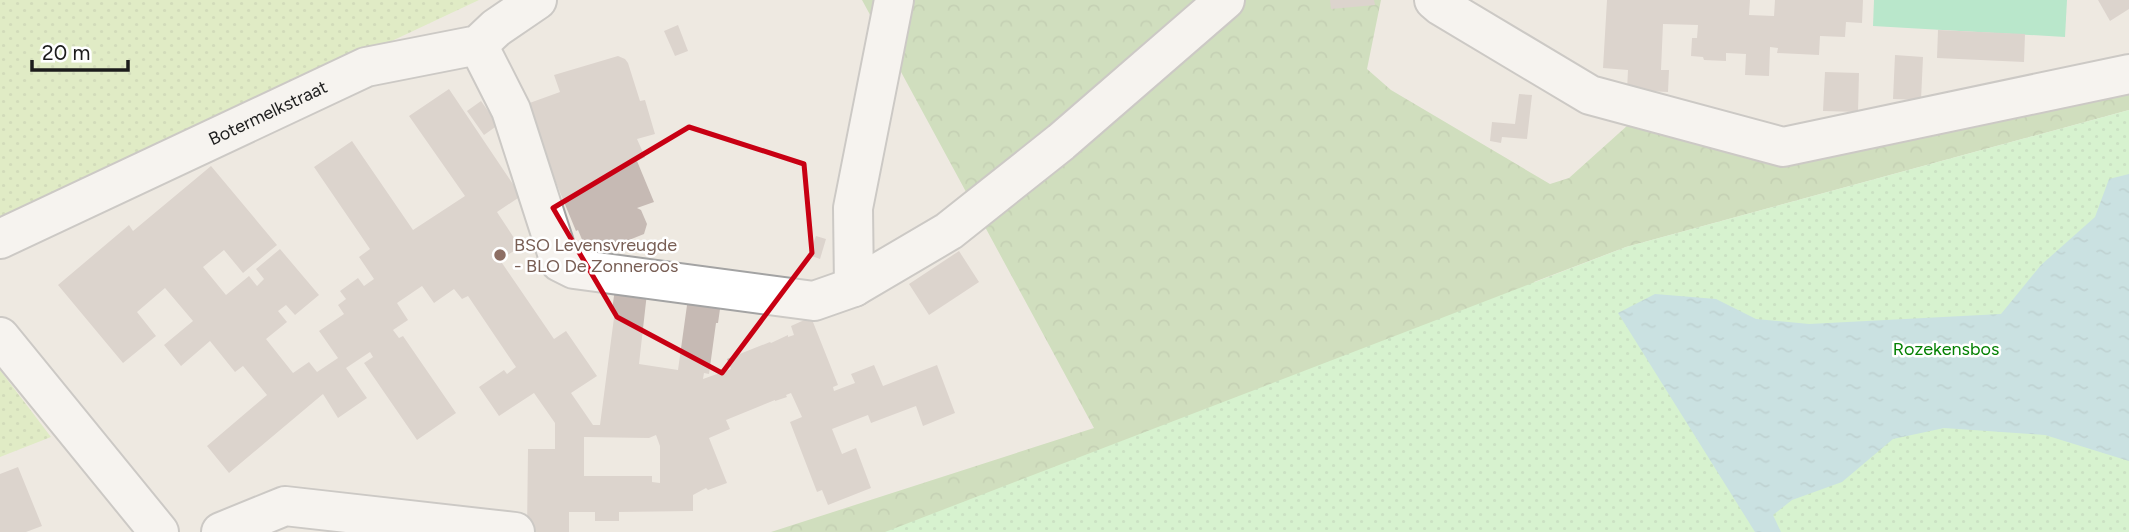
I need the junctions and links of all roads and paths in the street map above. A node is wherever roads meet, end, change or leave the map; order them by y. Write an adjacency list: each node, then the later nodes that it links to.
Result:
1 (537, 0): 5 (street, Botermelkstraat)
2 (894, 0): 8 (street)
3 (1225, 0): 8 (street)
4 (1434, 0): 6 (street)
5 (478, 45): 7 (street, Botermelkstraat); 8 (street)
6 (2129, 74)
7 (0, 239)
8 (854, 287)
9 (0, 337): 10 (street)
10 (159, 532)
11 (221, 532): 12 (street)
12 (515, 532)

